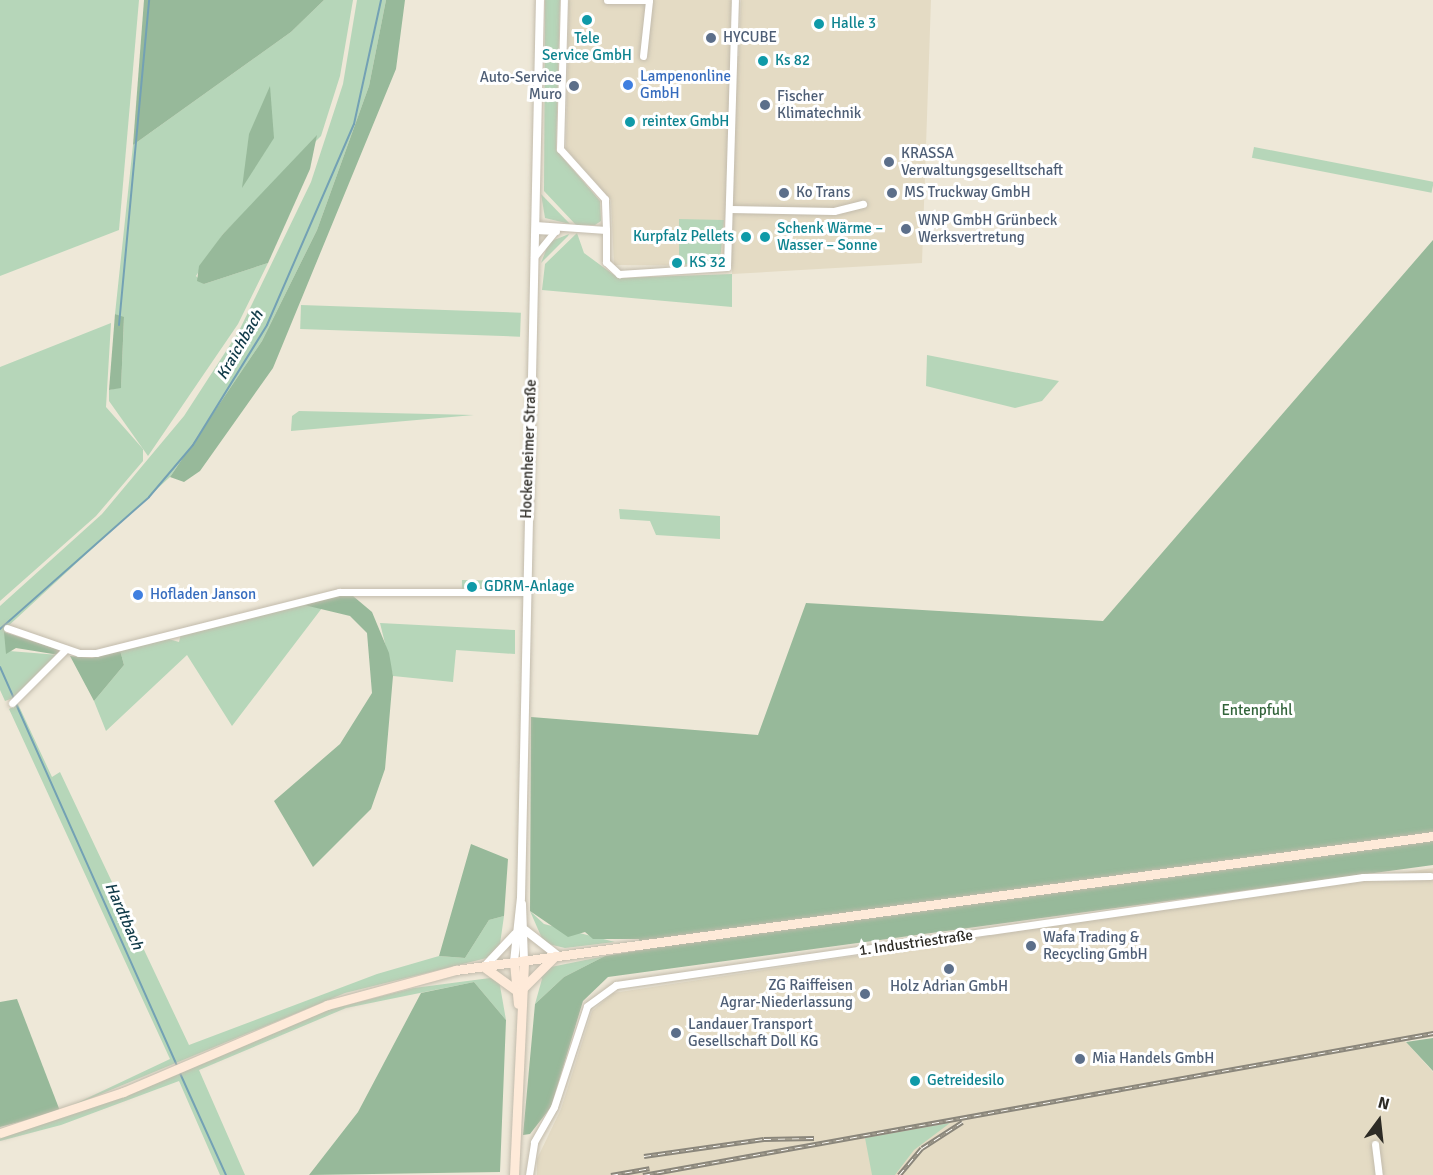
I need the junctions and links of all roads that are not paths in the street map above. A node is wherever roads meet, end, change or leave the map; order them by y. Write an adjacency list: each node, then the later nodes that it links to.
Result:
1 (540, 0): 9 (street, Hockenheimer Straße)
2 (564, 0): 11 (street)
3 (607, 0): 5 (street)
4 (735, 0): 8 (street)
5 (649, 1): 6 (street)
6 (643, 56)
7 (863, 204): 8 (street)
8 (730, 209): 11 (street)
9 (535, 227): 10 (street); 12 (street); 13 (street, Hockenheimer Straße)
10 (564, 229): 11 (street); 12 (street)
11 (606, 230)
12 (554, 232): 13 (street)
13 (534, 257): 14 (street, Hockenheimer Straße)
14 (526, 592): 16 (street); 22 (street, Hockenheimer Straße)
15 (7, 628): 16 (street)
16 (66, 649): 17 (street)
17 (15, 701)
18 (1433, 836): 25 (main road)
19 (1430, 876): 21 (street, 1. Industriestraße)
20 (1299, 878): 21 (street)
21 (1298, 887): 32 (street, 1. Industriestraße)
22 (520, 898): 23 (street, Hockenheimer Straße); 24 (street, Hockenheimer Straße)
23 (525, 930): 25 (street); 26 (street, Hockenheimer Straße)
24 (515, 934): 26 (street, Hockenheimer Straße); 27 (street)
25 (557, 955): 26 (main road); 28 (main road)
26 (519, 961): 27 (main road); 28 (main road, Hockenheimer Straße)
27 (484, 967): 28 (main road); 29 (main road)
28 (518, 989): 31 (main road, Hockenheimer Straße)
29 (0, 1133)
30 (1374, 1144): 33 (street)
31 (514, 1175)
32 (529, 1175)
33 (1379, 1175)

